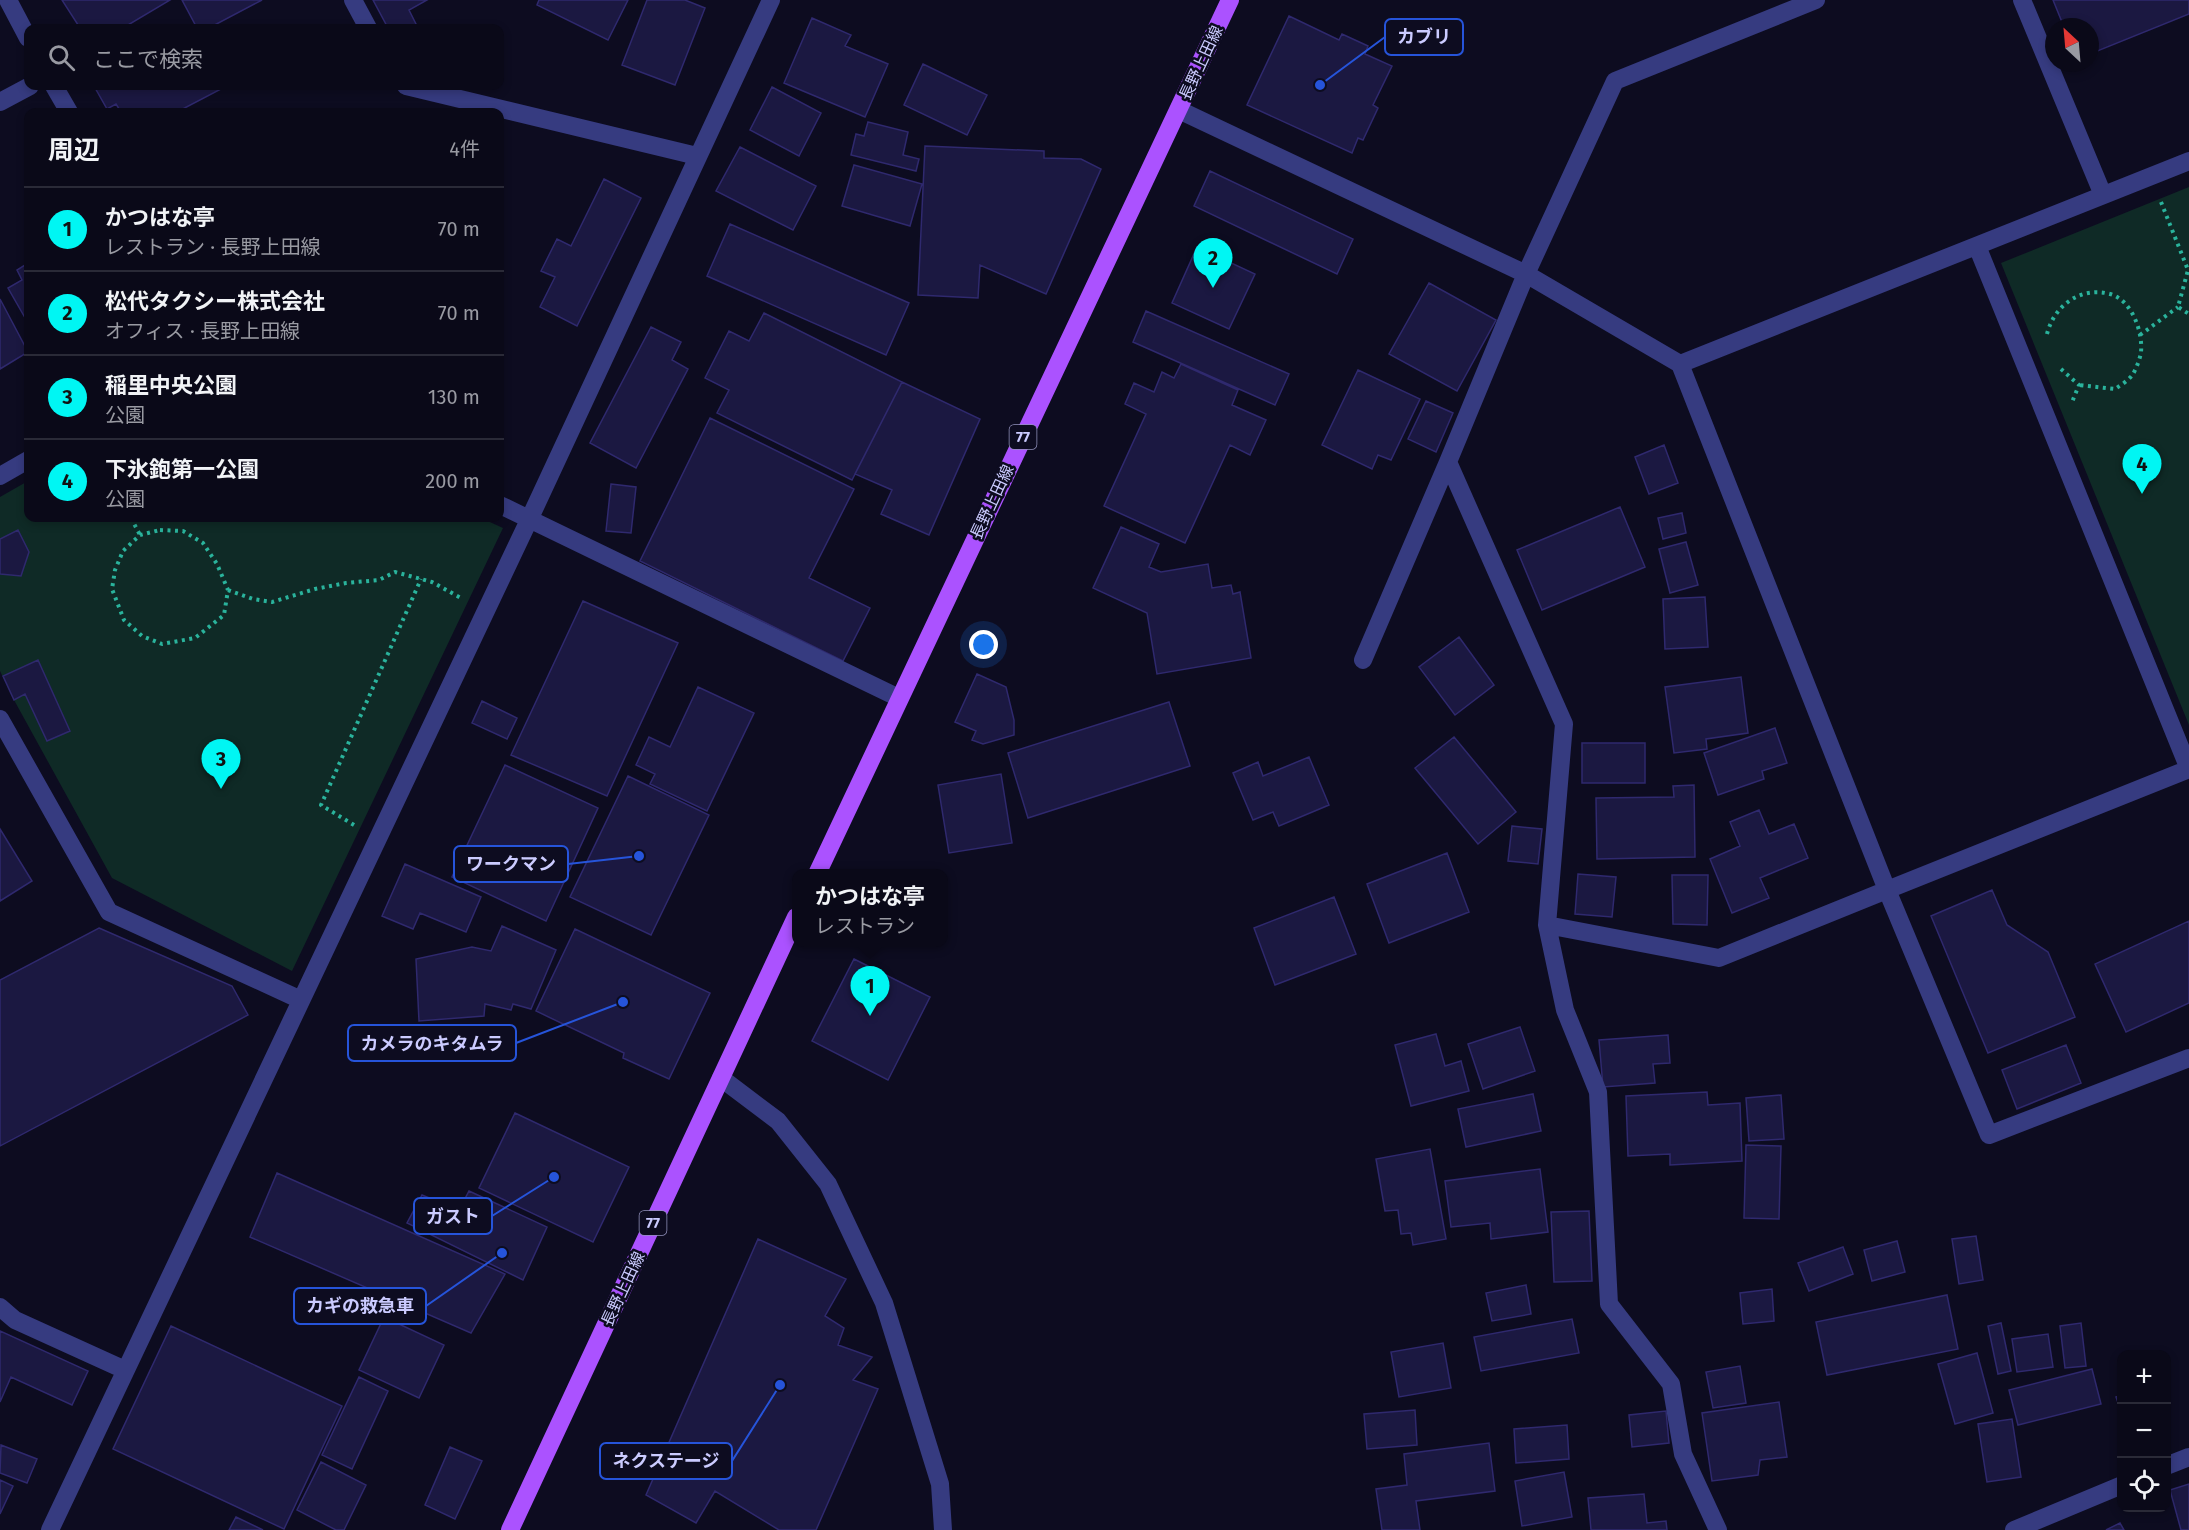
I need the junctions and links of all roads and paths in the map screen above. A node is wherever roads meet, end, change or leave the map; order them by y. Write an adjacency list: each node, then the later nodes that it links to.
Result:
1 (8, 0): 8 (street)
2 (353, 0): 7 (street)
3 (771, 0): 17 (street)
4 (1230, 0): 16 (main road, 長野上田線 / 77)
5 (1816, 0): 22 (street)
6 (2022, 0): 20 (street)
7 (366, 24)
8 (24, 30)
9 (24, 89): 12 (street)
10 (56, 90): 13 (street)
11 (423, 90): 14 (street)
12 (0, 102)
13 (67, 108)
14 (497, 108)
15 (504, 110): 17 (street)
16 (1179, 110): 22 (street); 42 (main road, 長野上田線 / 77)
17 (697, 156): 35 (street)
18 (2189, 161): 19 (street)
19 (2151, 176): 20 (street); 23 (path)
20 (2103, 195): 21 (street)
21 (1977, 246): 27 (street); 30 (street)
22 (1526, 274): 27 (street); 32 (street)
23 (2178, 307): 24 (path); 25 (path)
24 (2189, 314)
25 (2140, 335): 26 (path); 29 (path)
26 (2049, 341)
27 (1680, 364): 47 (street)
28 (2059, 365): 29 (path)
29 (2079, 385): 30 (path)
30 (2055, 442): 44 (street)
31 (24, 462): 33 (street)
32 (1448, 462): 41 (street); 48 (street)
33 (0, 476)
34 (504, 507): 35 (street)
35 (529, 520): 40 (street); 42 (street)
36 (133, 522): 37 (path)
37 (140, 535): 39 (path); 39 (path)
38 (421, 579): 39 (path); 40 (path); 45 (path)
39 (228, 590)
40 (485, 612): 45 (street)
41 (1363, 660)
42 (899, 698): 46 (main road, 長野上田線 / 77)
43 (0, 719): 50 (street)
44 (2189, 769): 47 (street)
45 (377, 840): 50 (street)
46 (819, 869)
47 (1887, 890): 48 (street); 51 (street)
48 (1548, 924): 61 (street)
49 (792, 926): 52 (main road, 長野上田線 / 77)
50 (301, 1000): 54 (street)
51 (2189, 1058)
52 (721, 1077): 59 (main road, 長野上田線 / 77); 60 (street)
53 (0, 1307): 54 (street)
54 (125, 1370): 58 (street)
55 (2189, 1457): 56 (street)
56 (2171, 1464)
57 (2117, 1487): 62 (street)
58 (50, 1530)
59 (510, 1530)
60 (943, 1530)
61 (1718, 1530)
62 (2014, 1530)

